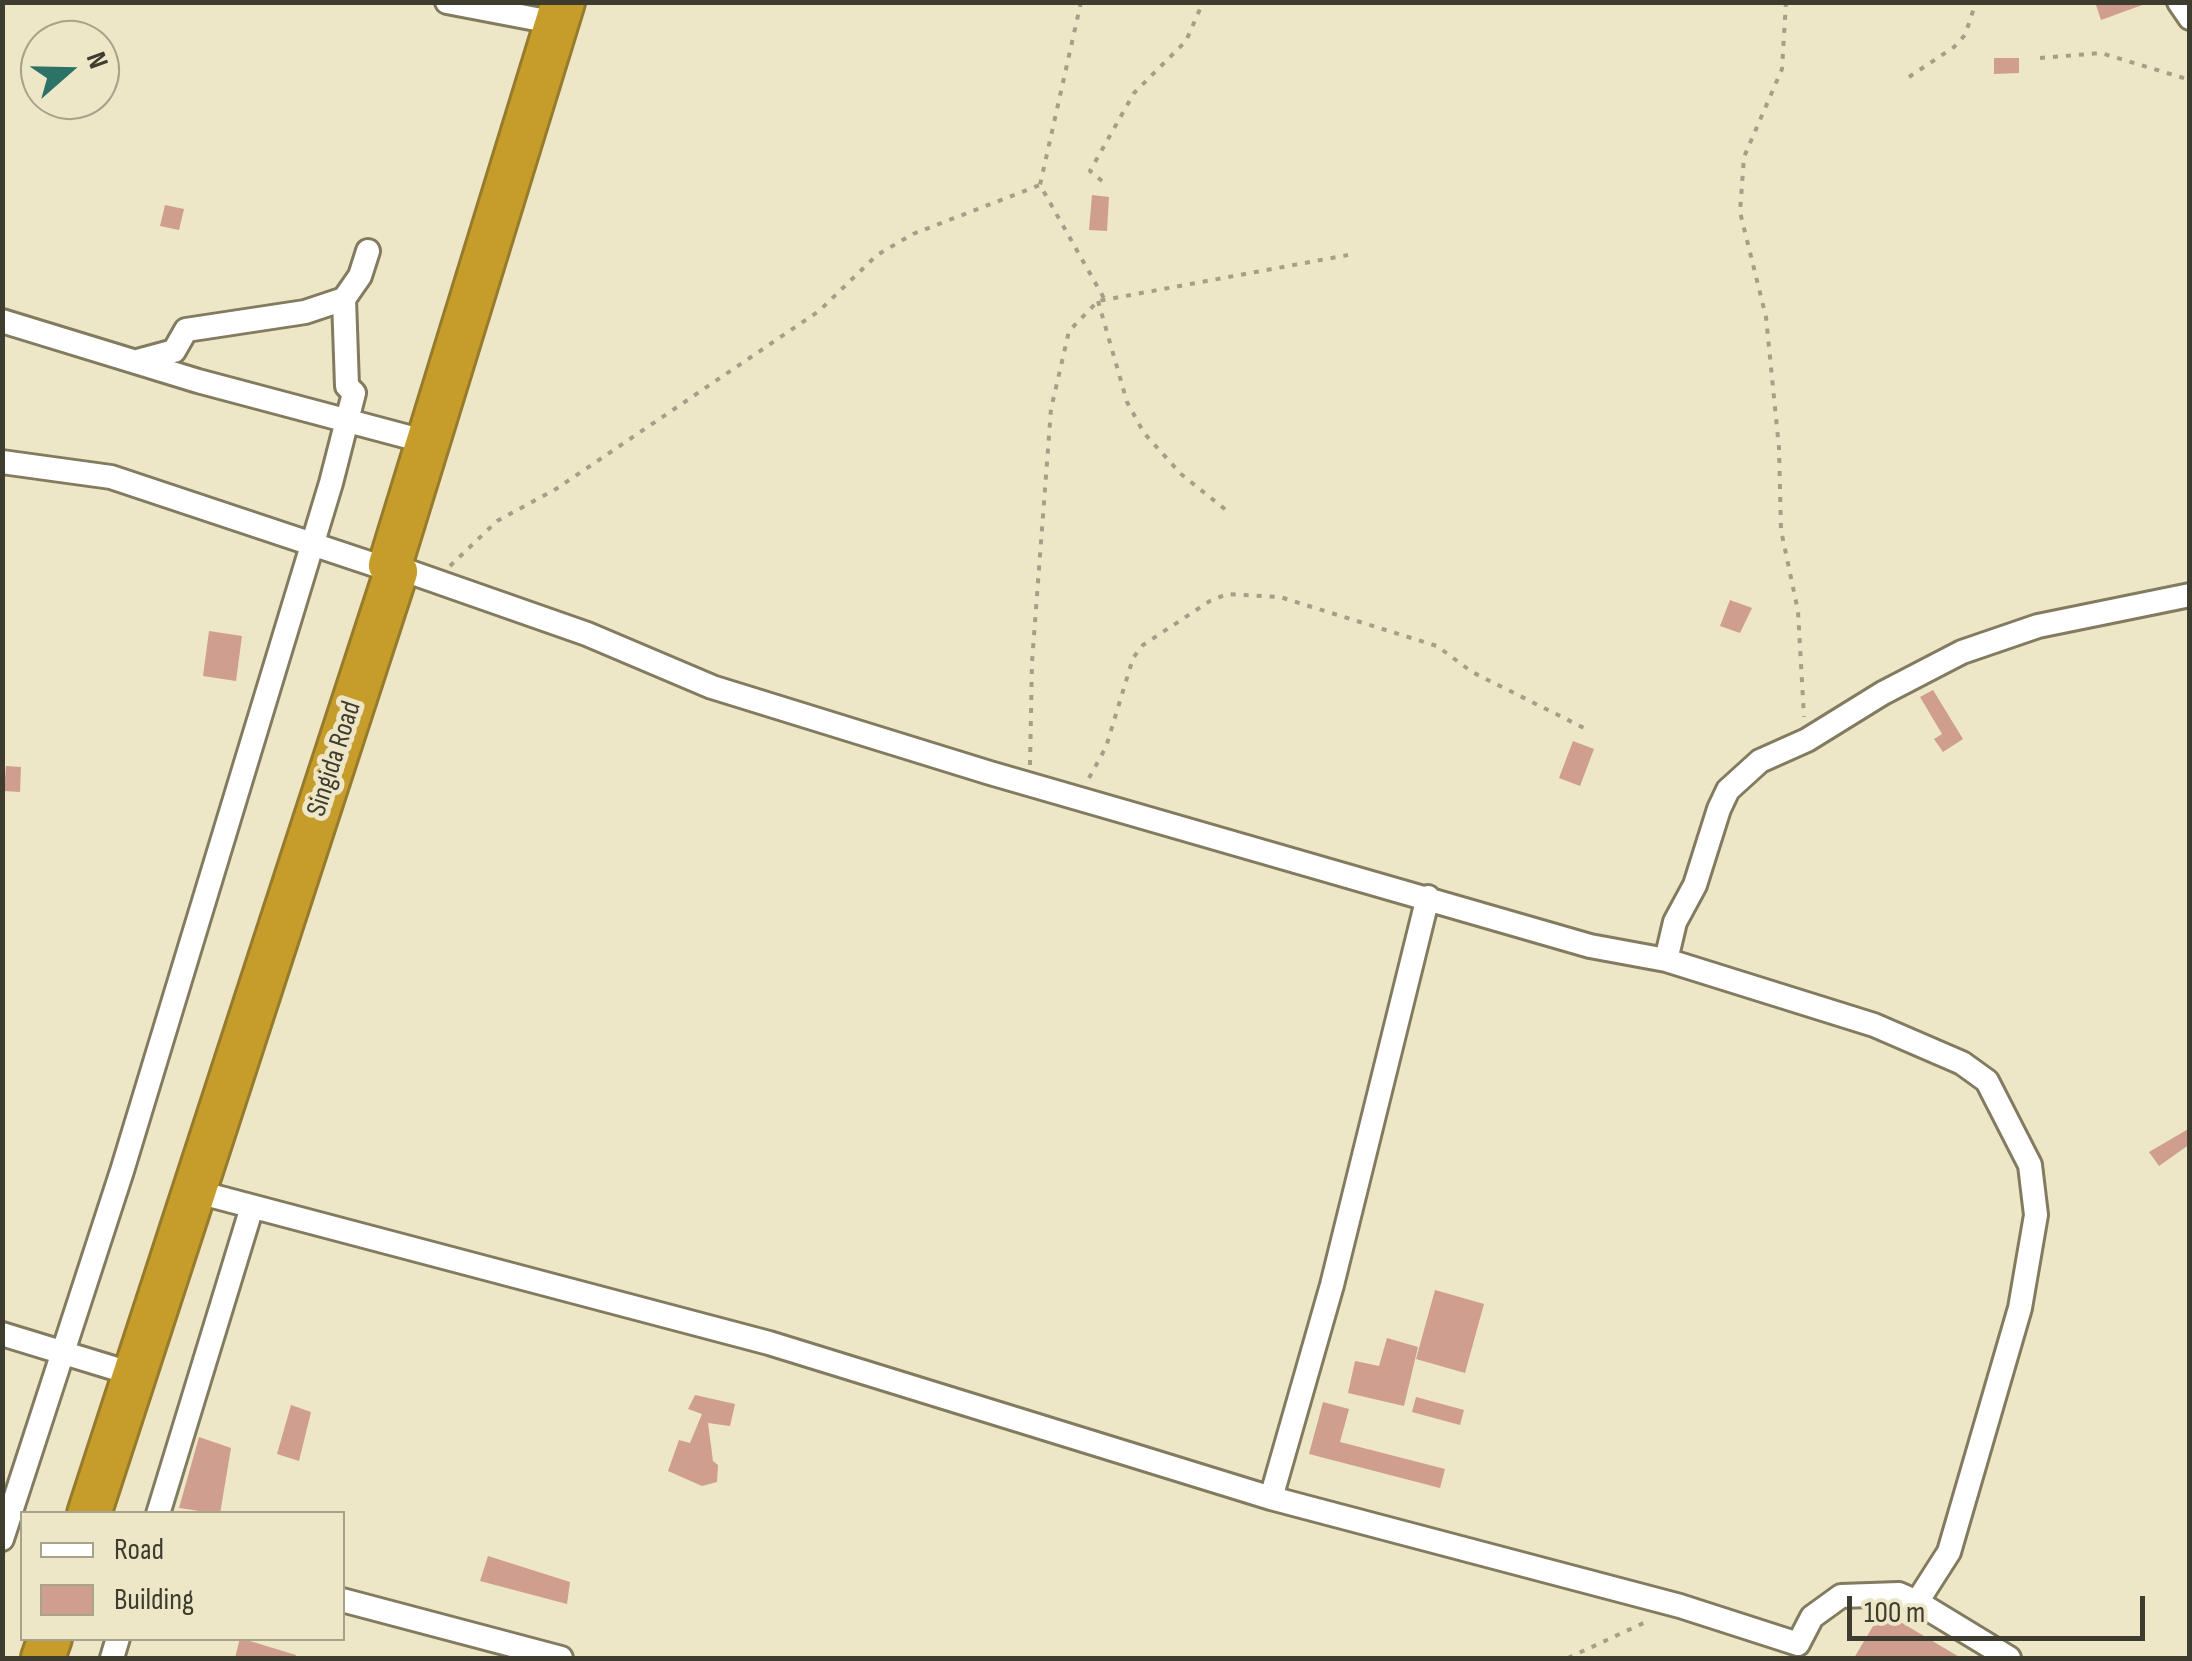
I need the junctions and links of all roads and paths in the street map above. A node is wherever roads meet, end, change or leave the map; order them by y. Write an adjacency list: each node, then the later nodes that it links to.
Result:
1 (447, 2): 7 (street)
2 (1082, 2): 13 (path)
3 (1203, 2): 12 (path)
4 (1786, 2): 28 (path)
5 (1976, 2): 10 (path)
6 (2179, 2): 8 (street)
7 (560, 12): 21 (highway, Singida Road)
8 (2190, 18)
9 (2040, 58): 11 (path)
10 (1909, 77)
11 (2190, 80)
12 (1102, 181)
13 (1040, 185): 17 (path); 25 (path)
14 (368, 252): 16 (street)
15 (1348, 255): 17 (path)
16 (344, 299): 19 (street); 20 (street)
17 (1102, 300): 23 (path); 29 (path)
18 (2, 321): 19 (street)
19 (137, 361): 20 (street)
20 (348, 419): 21 (street); 24 (street)
21 (431, 443): 25 (highway, Singida Road)
22 (2, 462): 24 (street)
23 (1232, 514)
24 (312, 548): 25 (street); 36 (street)
25 (408, 572): 29 (street); 33 (highway, Singida Road)
26 (2190, 595): 28 (street)
27 (1586, 729): 30 (path)
28 (1807, 740): 32 (street)
29 (1029, 784): 30 (street)
30 (1076, 799): 31 (street)
31 (1428, 896): 32 (street); 38 (street)
32 (1666, 960): 43 (street)
33 (194, 1191): 34 (street); 37 (highway, Singida Road)
34 (252, 1207): 38 (street); 40 (street)
35 (2, 1334): 36 (street)
36 (64, 1353): 37 (street); 41 (street)
37 (134, 1374): 39 (highway, Singida Road)
38 (1271, 1498): 44 (street)
39 (90, 1511)
40 (159, 1511)
41 (2, 1539)
42 (345, 1601): 45 (street)
43 (1917, 1602): 44 (street); 47 (street)
44 (1680, 1606): 46 (path)
45 (561, 1658)
46 (1568, 1658)
47 (2009, 1658)

